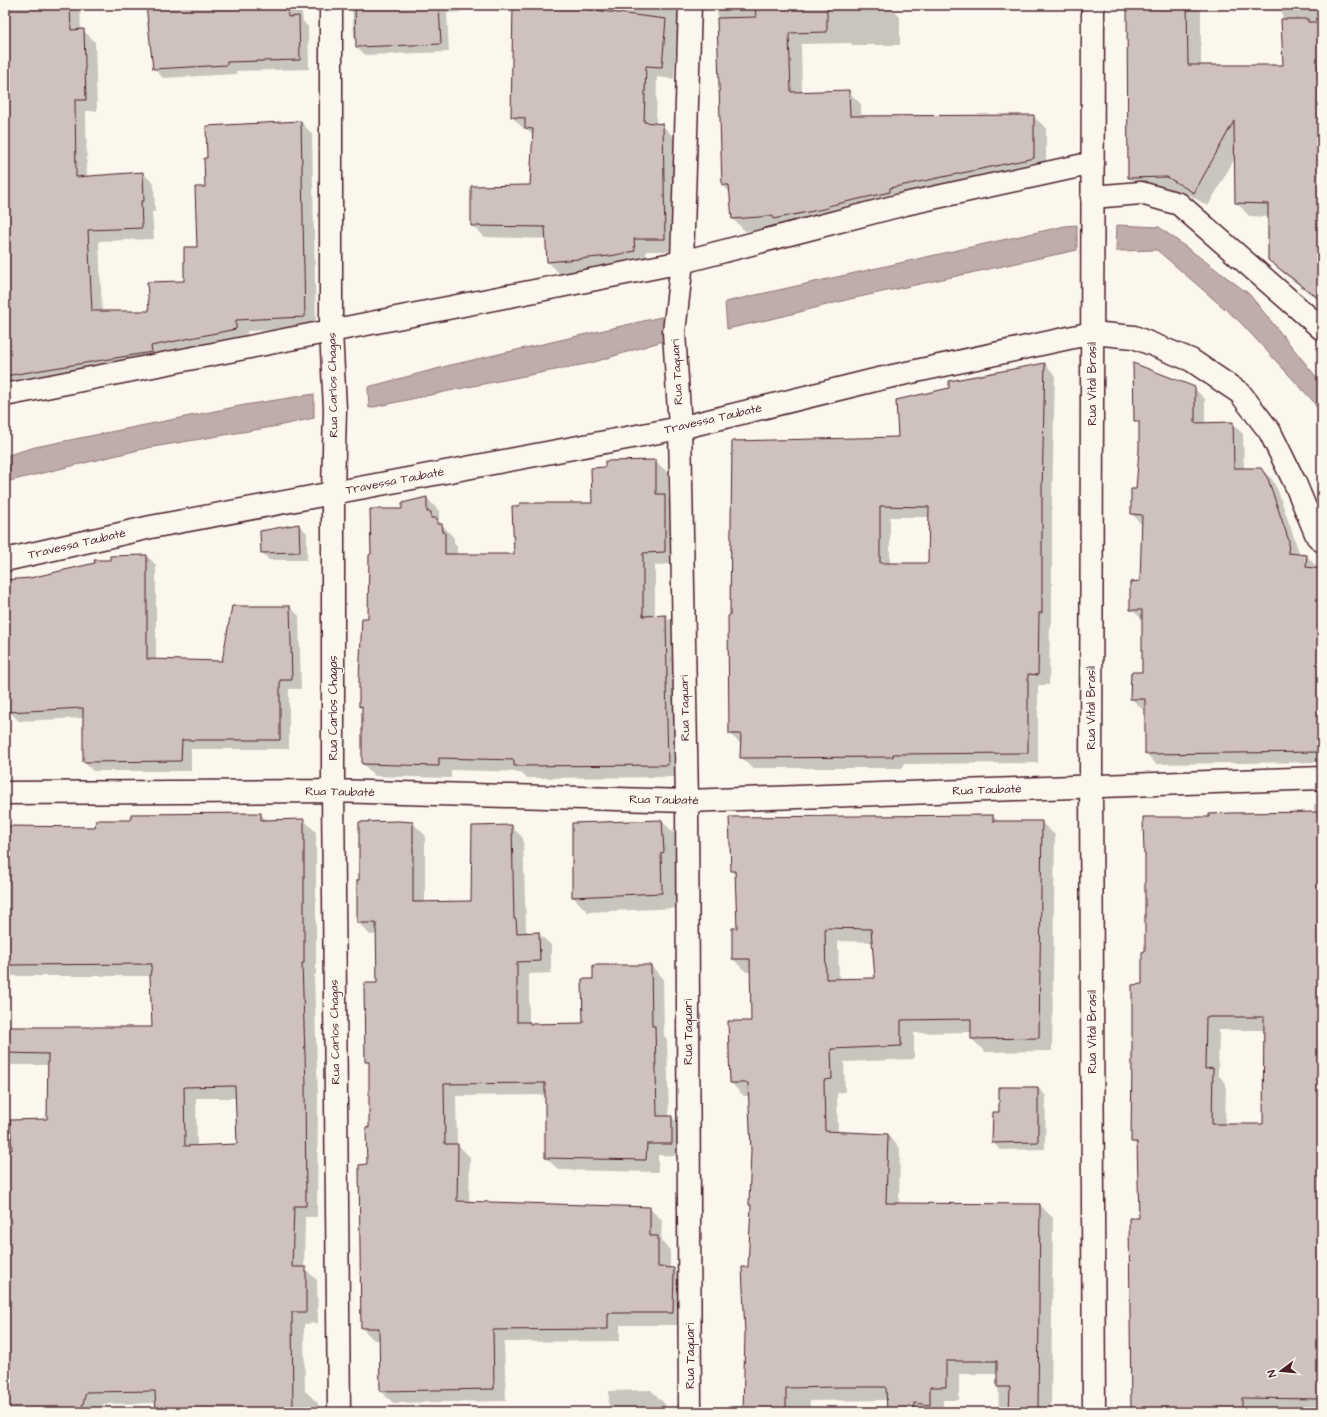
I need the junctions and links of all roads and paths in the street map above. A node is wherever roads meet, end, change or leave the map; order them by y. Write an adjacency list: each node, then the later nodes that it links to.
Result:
1 (331, 5): 8 (street, Rua Carlos Chagas)
2 (690, 5): 6 (street, Rua Taquari)
3 (1093, 5): 4 (street, Rua Vital Brasil)
4 (1093, 163): 5 (street, Rua Vital Brasil); 6 (street)
5 (1092, 198): 7 (street); 9 (street, Rua Vital Brasil)
6 (682, 262): 8 (street); 11 (street, Rua Taquari)
7 (1322, 329)
8 (331, 331): 10 (street); 12 (street, Rua Carlos Chagas)
9 (1092, 333): 11 (street, Travessa Taubaté); 13 (street, Travessa Taubaté); 16 (street, Rua Vital Brasil)
10 (5, 395)
11 (680, 428): 12 (street, Travessa Taubaté); 19 (street, Rua Taquari)
12 (333, 492): 14 (street, Travessa Taubaté); 17 (street, Rua Carlos Chagas)
13 (1322, 541)
14 (5, 560)
15 (1322, 778): 16 (street, Rua Taubaté)
16 (1091, 786): 19 (street, Rua Taubaté); 22 (street, Rua Vital Brasil)
17 (333, 791): 18 (street, Rua Taubaté); 19 (street, Rua Taubaté); 20 (street, Rua Carlos Chagas)
18 (5, 793)
19 (687, 801): 21 (street, Rua Taquari)
20 (339, 1412)
21 (690, 1412)
22 (1094, 1412)

